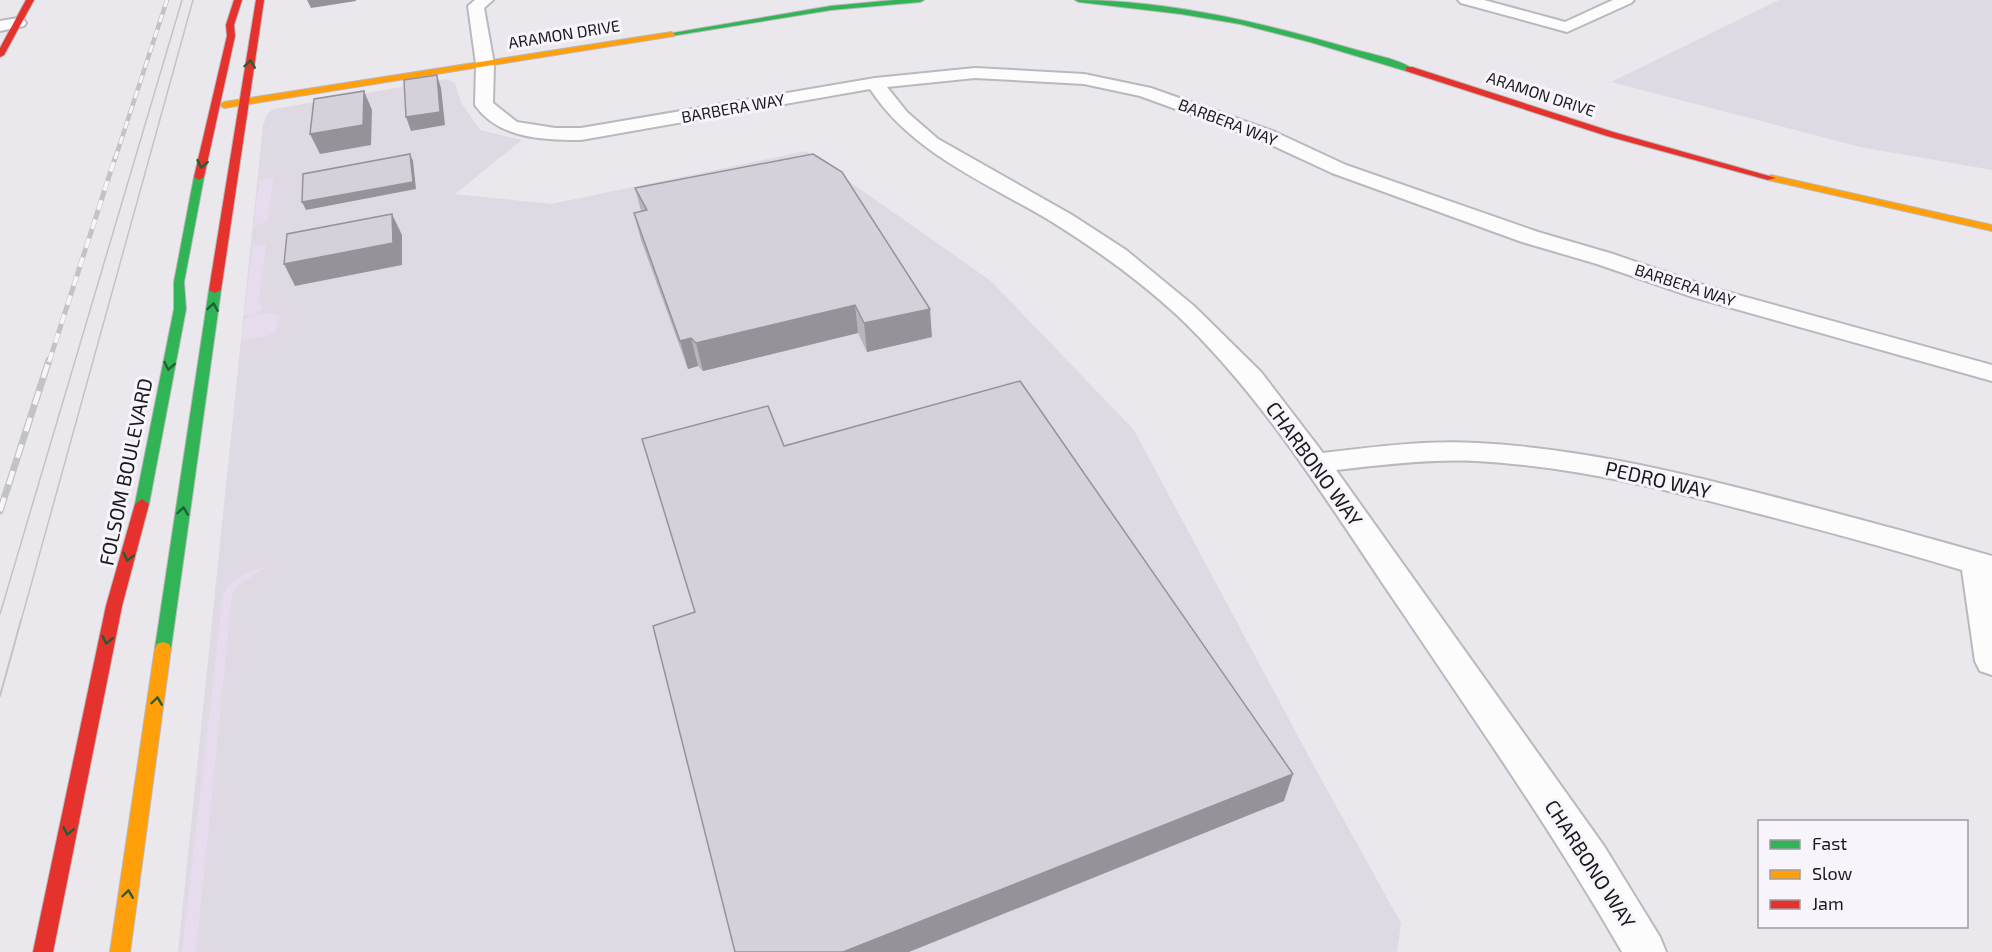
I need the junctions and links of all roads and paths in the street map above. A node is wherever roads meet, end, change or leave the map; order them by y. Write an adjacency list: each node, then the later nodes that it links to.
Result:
1 (30, 0): 9 (main road)
2 (238, 0): 15 (main road, FOLSOM BOULEVARD)
3 (261, 0): 14 (main road, one-way to 3)
4 (486, 0): 12 (street)
5 (920, 0): 12 (main road, ARAMON DRIVE)
6 (1079, 0): 16 (main road, ARAMON DRIVE)
7 (1466, 0): 8 (street)
8 (1626, 0)
9 (18, 24): 10 (street); 11 (main road)
10 (0, 26)
11 (0, 55)
12 (485, 64): 13 (street, BARBERA WAY); 14 (main road, ARAMON DRIVE)
13 (875, 83): 17 (street, BARBERA WAY); 18 (street, CHARBONO WAY)
14 (245, 101): 15 (main road, ARAMON DRIVE); 22 (main road, one-way to 14)
15 (215, 106): 21 (main road, FOLSOM BOULEVARD, one-way to 21)
16 (1992, 228)
17 (1992, 373)
18 (1316, 463): 19 (street, PEDRO WAY); 23 (street, CHARBONO WAY)
19 (1984, 566): 20 (street)
20 (1992, 661)
21 (43, 952)
22 (120, 952)
23 (1645, 952)

